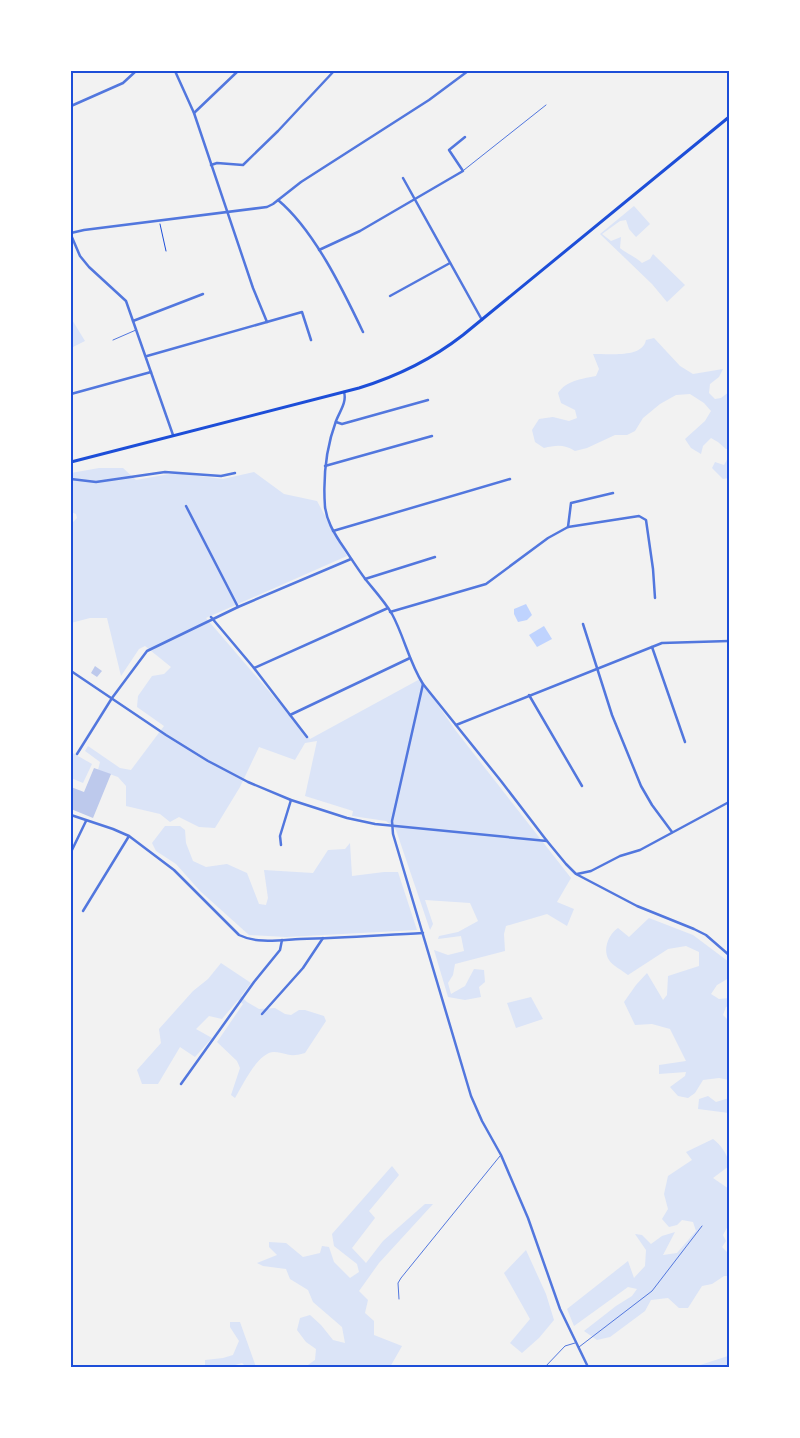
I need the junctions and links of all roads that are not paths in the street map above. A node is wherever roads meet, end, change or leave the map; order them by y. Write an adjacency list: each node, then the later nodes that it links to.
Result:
1 (136, 71): 7 (street)
2 (175, 71): 8 (street)
3 (238, 71): 8 (street)
4 (334, 71): 11 (street)
5 (468, 71): 14 (street)
6 (546, 105): 12 (lane)
7 (71, 106)
8 (194, 113): 11 (street)
9 (729, 117): 22 (main road)
10 (465, 137): 12 (street)
11 (211, 164): 16 (street)
12 (463, 171): 15 (street)
13 (403, 178): 15 (street)
14 (278, 200): 16 (street); 18 (street)
15 (414, 200): 18 (street); 19 (street)
16 (227, 212): 17 (street); 24 (street)
17 (71, 234): 23 (street)
18 (319, 250): 26 (street)
19 (450, 264): 21 (street); 22 (street)
20 (203, 294): 23 (street)
21 (390, 296)
22 (482, 320): 31 (main road)
23 (134, 321): 25 (street)
24 (267, 322): 28 (street); 29 (street)
25 (136, 330): 27 (lane); 29 (street)
26 (363, 332)
27 (113, 340)
28 (311, 340)
29 (146, 356): 30 (street)
30 (151, 372): 32 (street); 36 (street)
31 (344, 392): 34 (street); 36 (main road)
32 (71, 394)
33 (428, 400): 34 (street)
34 (336, 422): 38 (street)
35 (432, 436): 38 (street)
36 (174, 437): 37 (main road)
37 (71, 462)
38 (326, 466): 45 (street)
39 (235, 473): 40 (street)
40 (71, 479)
41 (510, 480): 45 (street)
42 (612, 493): 44 (street)
43 (186, 506): 50 (street)
44 (568, 527): 49 (street); 52 (street)
45 (333, 531): 47 (street)
46 (435, 557): 48 (street)
47 (351, 559): 48 (street); 50 (street)
48 (365, 579): 51 (street)
49 (655, 598)
50 (238, 607): 53 (street)
51 (388, 608): 52 (street); 58 (street)
52 (390, 612): 57 (street)
53 (212, 618): 58 (street); 63 (street)
54 (584, 624): 59 (street)
55 (729, 641): 56 (street)
56 (652, 647): 59 (street); 67 (street)
57 (410, 658): 61 (street); 64 (street)
58 (254, 668): 64 (street)
59 (596, 669): 62 (street); 75 (street)
60 (71, 670): 63 (street)
61 (423, 684): 65 (street); 74 (street)
62 (530, 695): 65 (street); 69 (street)
63 (112, 698): 68 (street); 70 (street)
64 (290, 715): 66 (street)
65 (456, 725): 77 (street)
66 (307, 737)
67 (685, 742)
68 (77, 754)
69 (582, 786)
70 (291, 800): 74 (street); 78 (street)
71 (729, 802): 75 (street)
72 (71, 815): 73 (street)
73 (86, 821): 76 (street); 79 (street)
74 (392, 827): 77 (street); 82 (street)
75 (672, 832): 80 (street)
76 (129, 836): 81 (street); 84 (street)
77 (547, 841): 80 (street)
78 (281, 845)
79 (71, 852)
80 (576, 874): 85 (street)
81 (84, 911)
82 (423, 933): 83 (street); 88 (street)
83 (323, 938): 84 (street); 86 (street)
84 (282, 940): 87 (street)
85 (729, 955)
86 (262, 1014)
87 (181, 1084)
88 (501, 1155): 90 (lane); 91 (street)
89 (702, 1226): 92 (lane)
90 (399, 1299)
91 (576, 1342): 92 (street); 93 (lane)
92 (578, 1347): 94 (street)
93 (545, 1367)
94 (588, 1367)

